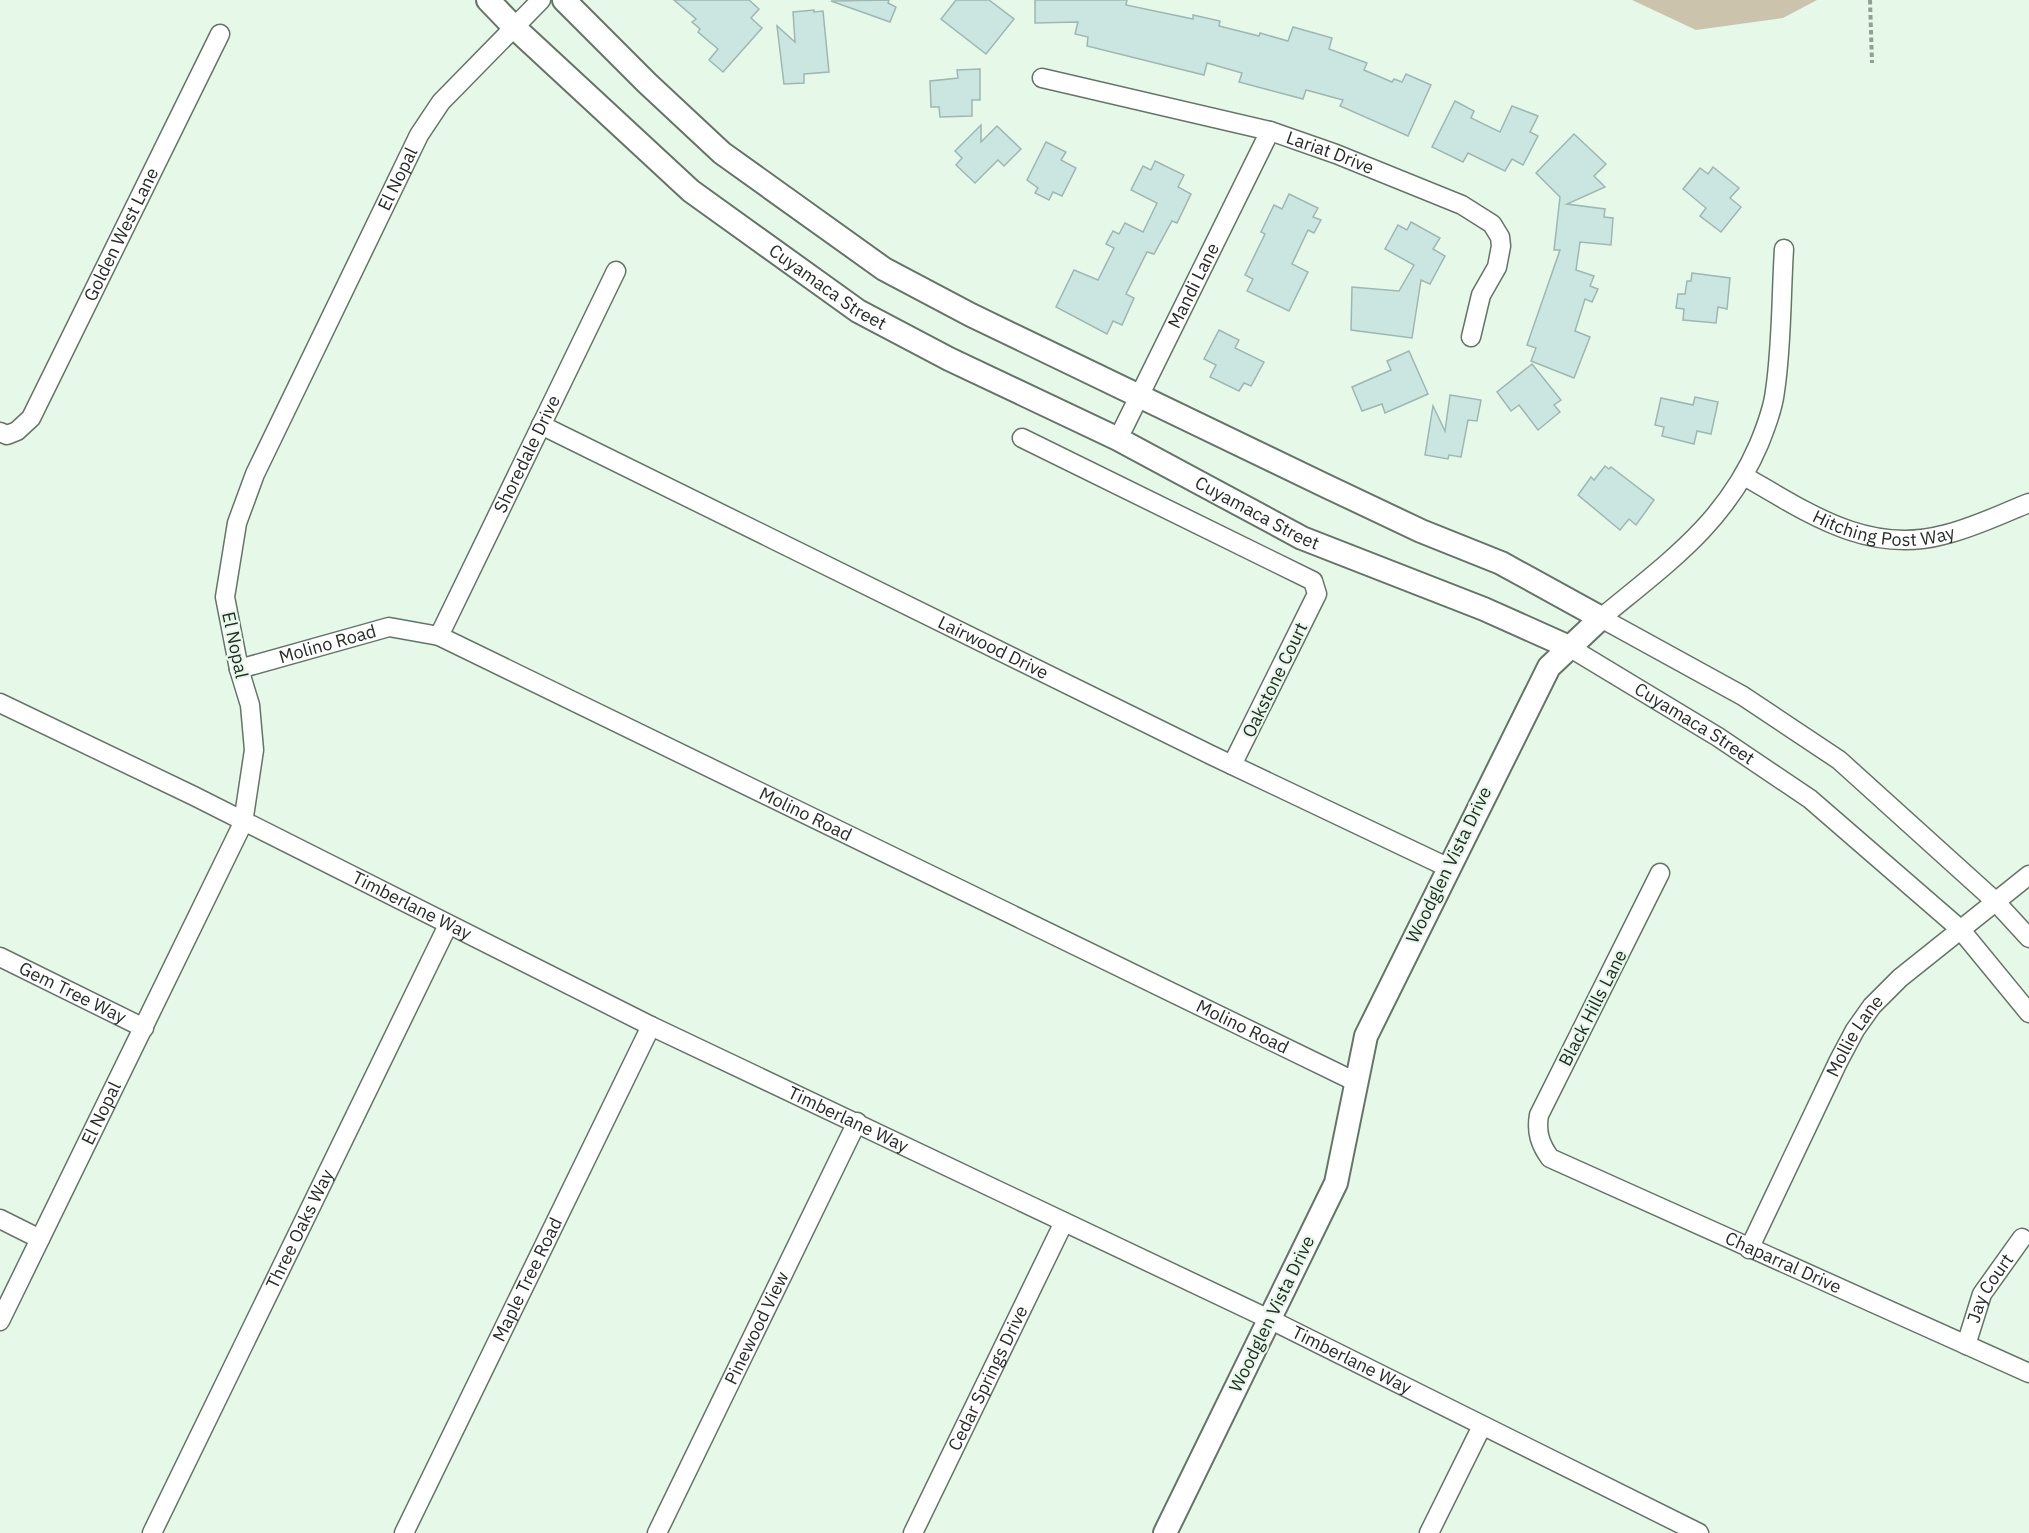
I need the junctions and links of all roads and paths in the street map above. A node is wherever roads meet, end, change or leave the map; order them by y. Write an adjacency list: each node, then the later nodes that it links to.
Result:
1 (488, 0): 5 (main road, Cuyamaca Street)
2 (541, 0): 5 (street, El Nopal)
3 (564, 0): 13 (main road)
4 (1870, 0): 7 (path)
5 (515, 28): 17 (main road, Cuyamaca Street); 23 (street, El Nopal)
6 (220, 34): 15 (street, Golden West Lane)
7 (1872, 63)
8 (1042, 78): 9 (street, Lariat Drive)
9 (1270, 131): 12 (street, Lariat Drive); 13 (street, Mandi Lane)
10 (1784, 249): 18 (street, Woodglen Vista Drive)
11 (616, 271): 14 (street, Shoredale Drive)
12 (1471, 337)
13 (1139, 394): 17 (street, Mandi Lane); 20 (main road)
14 (541, 425): 21 (street, Shoredale Drive); 25 (street, Lairwood Drive)
15 (8, 431)
16 (1022, 438): 25 (street, Oakstone Court)
17 (1118, 439): 22 (main road, Cuyamaca Street)
18 (1744, 476): 19 (street, Hitching Post Way); 20 (street, Woodglen Vista Drive)
19 (2029, 503)
20 (1601, 618): 22 (main road, Woodglen Vista Drive); 30 (street)
21 (439, 636): 23 (street, Molino Road); 38 (street, Molino Road)
22 (1569, 647): 27 (main road, Woodglen Vista Drive); 32 (street, Cuyamaca Street)
23 (239, 669): 26 (street, El Nopal)
24 (0, 703): 26 (street, Timberlane Way)
25 (1233, 765): 27 (street, Lairwood Drive)
26 (243, 823): 31 (street, Timberlane Way); 37 (street, El Nopal)
27 (1448, 867): 38 (main road, Woodglen Vista Drive)
28 (1660, 873): 40 (street, Black Hills Lane)
29 (2029, 875): 30 (street, Mollie Lane)
30 (1995, 901): 32 (street, Mollie Lane); 33 (street)
31 (448, 925): 36 (street, Timberlane Way); 52 (street, Three Oaks Way)
32 (1960, 929): 35 (street, Cuyamaca Street); 45 (street, Mollie Lane)
33 (2029, 938)
34 (0, 957): 37 (street, Gem Tree Way)
35 (2029, 1013)
36 (651, 1026): 39 (street, Timberlane Way); 53 (street, Maple Tree Road)
37 (144, 1028): 44 (street, El Nopal)
38 (1356, 1082): 46 (main road, Woodglen Vista Drive)
39 (857, 1122): 42 (street, Timberlane Way); 54 (street, Pinewood View)
40 (1541, 1145): 45 (street, Chaparral Drive)
41 (0, 1219): 44 (street)
42 (1064, 1222): 46 (street, Timberlane Way); 55 (street, Cedar Springs Drive)
43 (2022, 1238): 48 (street, Jay Court)
44 (40, 1239): 47 (street, El Nopal)
45 (1749, 1249): 48 (street, Chaparral Drive)
46 (1269, 1318): 50 (street, Timberlane Way); 56 (main road, Woodglen Vista Drive)
47 (0, 1322)
48 (1966, 1345): 49 (street, Chaparral Drive)
49 (2029, 1373)
50 (1482, 1426): 51 (street, Timberlane Way); 57 (street)
51 (1696, 1532)
52 (152, 1533)
53 (404, 1533)
54 (657, 1533)
55 (913, 1533)
56 (1165, 1533)
57 (1429, 1533)

